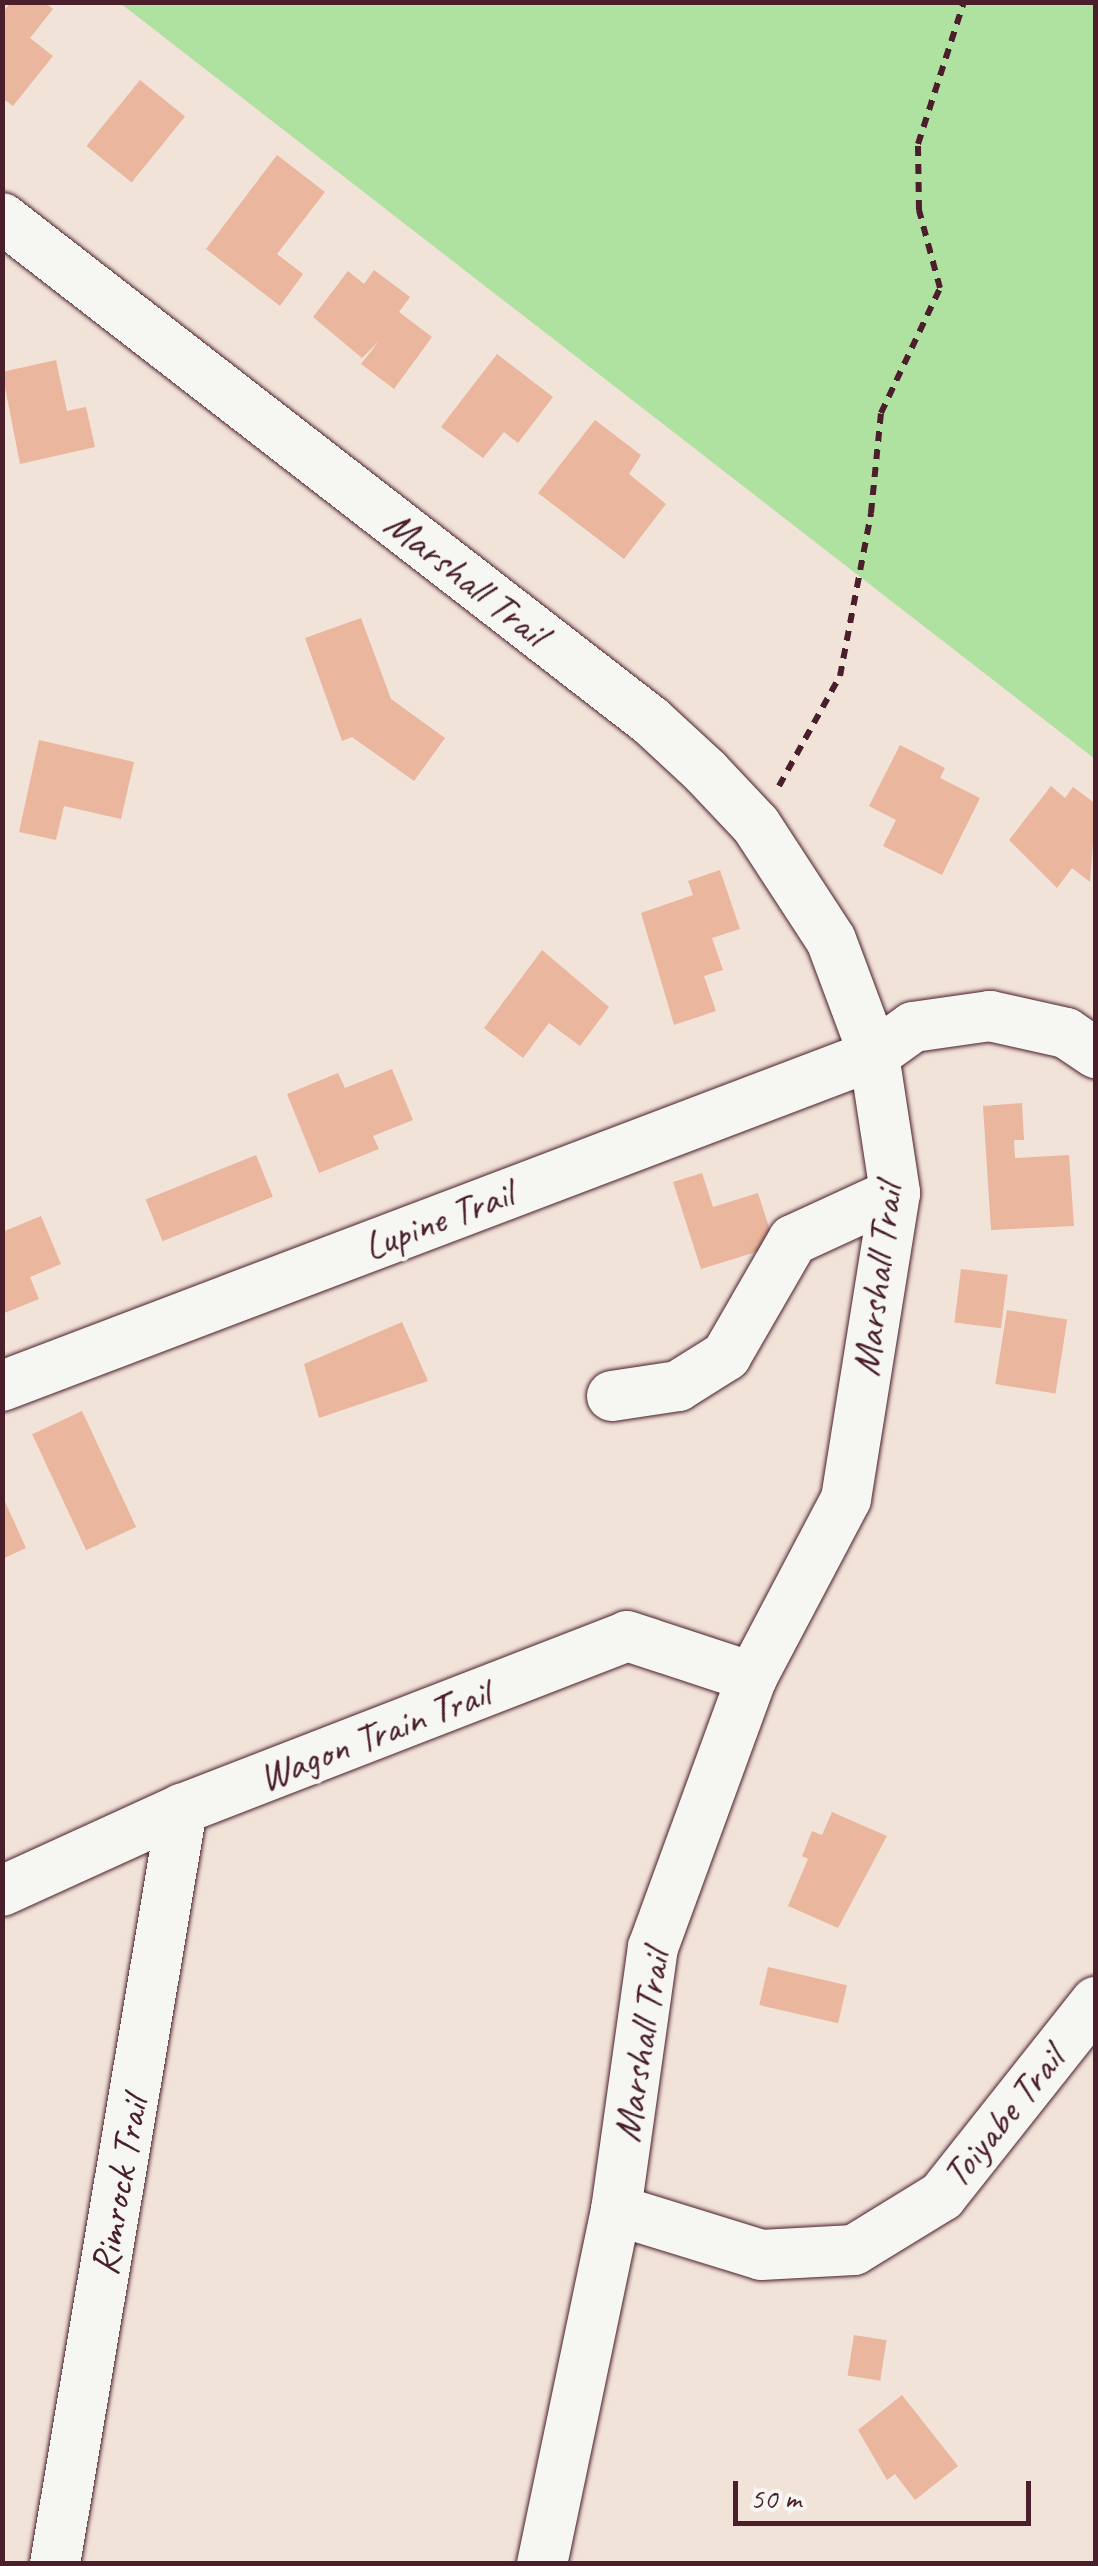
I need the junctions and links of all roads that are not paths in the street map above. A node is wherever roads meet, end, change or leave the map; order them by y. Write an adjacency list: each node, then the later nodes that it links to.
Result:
1 (2, 218): 3 (street, Marshall Trail)
2 (1096, 1053): 3 (street)
3 (874, 1054): 4 (street, Marshall Trail); 5 (street, Lupine Trail)
4 (895, 1193): 6 (street); 7 (street, Marshall Trail)
5 (2, 1386)
6 (612, 1396)
7 (752, 1678): 8 (street, Wagon Train Trail); 11 (street, Marshall Trail)
8 (182, 1809): 9 (street, Wagon Train Trail); 12 (street, Rimrock Trail)
9 (2, 1891)
10 (1096, 2002): 11 (street, Toiyabe Trail)
11 (616, 2210): 13 (street, Marshall Trail)
12 (55, 2564)
13 (542, 2564)

